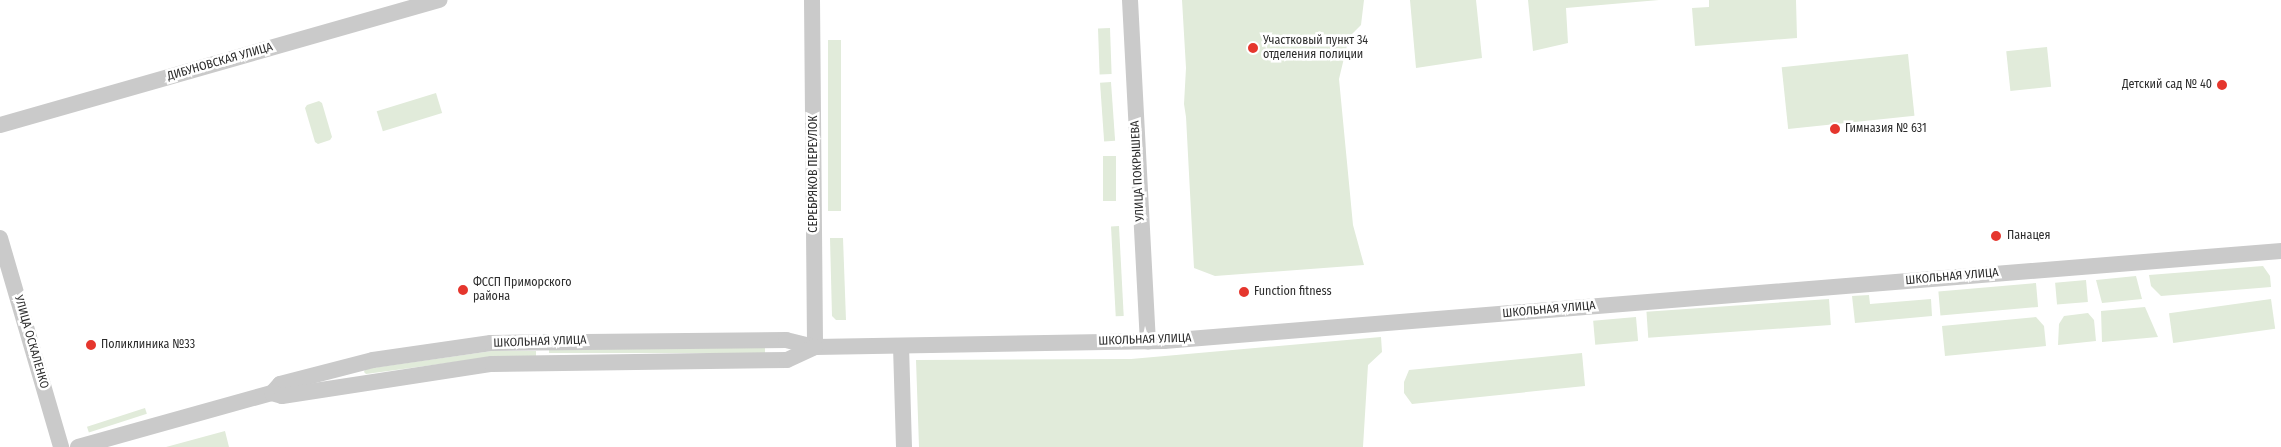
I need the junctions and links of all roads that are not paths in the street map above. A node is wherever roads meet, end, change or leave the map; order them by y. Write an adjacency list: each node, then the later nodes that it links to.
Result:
1 (440, 0): 4 (street, ДИБУНОВСКАЯ УЛИЦА)
2 (812, 0): 9 (street, СЕРЕБРЯКОВ ПЕРЕУЛОК)
3 (1130, 0): 7 (street, УЛИЦА ПОКРЫШЕВА)
4 (0, 125)
5 (0, 238): 11 (street, УЛИЦА ОСКАЛЕНКО)
6 (2281, 251): 7 (street, ШКОЛЬНАЯ УЛИЦА)
7 (1148, 342): 8 (street, ШКОЛЬНАЯ УЛИЦА)
8 (901, 346): 9 (street, ШКОЛЬНАЯ УЛИЦА); 13 (street)
9 (815, 347): 10 (street, ШКОЛЬНАЯ УЛИЦА); 10 (street, ШКОЛЬНАЯ УЛИЦА)
10 (272, 393): 12 (street, ШКОЛЬНАЯ УЛИЦА)
11 (61, 447)
12 (78, 447)
13 (904, 447)

